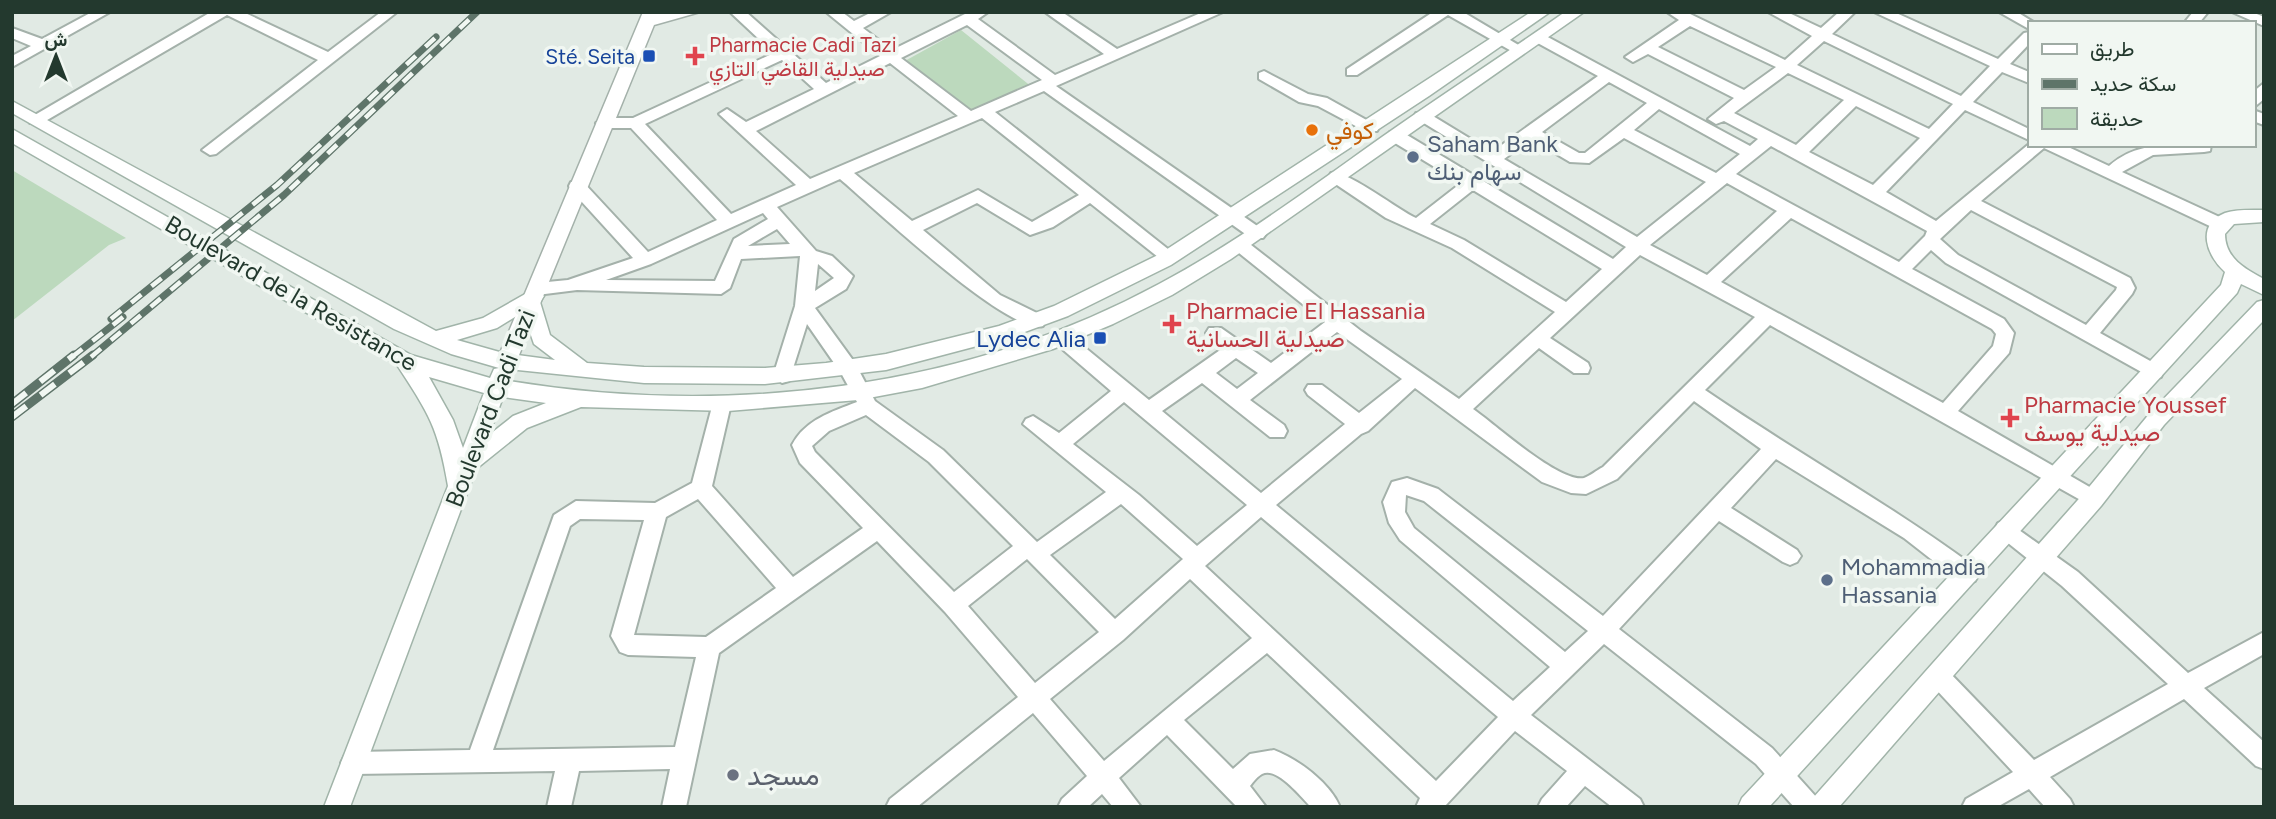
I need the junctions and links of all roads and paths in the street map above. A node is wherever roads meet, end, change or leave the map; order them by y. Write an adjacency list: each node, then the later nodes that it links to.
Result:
1 (103, 12): 34 (street)
2 (222, 12): 60 (street)
3 (231, 12): 41 (street)
4 (390, 12): 41 (street)
5 (692, 12): 23 (main road)
6 (737, 12): 37 (street)
7 (833, 12): 28 (street)
8 (884, 12): 28 (street)
9 (1052, 12): 25 (street)
10 (1083, 12): 25 (street)
11 (1216, 12): 38 (street)
12 (1443, 12): 45 (street)
13 (1452, 12): 33 (street)
14 (1542, 12): 33 (main road, Boulevard de la Resistance)
15 (1576, 12): 32 (main road, Boulevard de la Resistance)
16 (1674, 12): 24 (street)
17 (1775, 12): 30 (street)
18 (1848, 12): 30 (street)
19 (1881, 12): 44 (street)
20 (2006, 12): 27 (street)
21 (2239, 12): 26 (street)
22 (975, 16): 39 (street); 49 (street)
23 (650, 17): 61 (main road, Boulevard Cadi Tazi)
24 (1689, 20): 35 (street); 43 (street)
25 (1066, 21): 38 (street)
26 (2264, 22)
27 (2028, 24)
28 (853, 28): 39 (street)
29 (12, 32): 34 (street)
30 (1822, 34): 43 (street); 54 (street)
31 (2028, 37): 44 (street)
32 (1539, 38): 36 (main road, Boulevard de la Resistance); 47 (street)
33 (1502, 40): 36 (street); 63 (main road, Boulevard de la Resistance)
34 (42, 46): 42 (street)
35 (1647, 48): 40 (street); 51 (street)
36 (1520, 50): 59 (main road, Boulevard de la Resistance)
37 (785, 53): 50 (street); 62 (street)
38 (1114, 54): 49 (street)
39 (892, 57): 50 (street); 58 (street)
40 (1633, 57)
41 (327, 58): 76 (street)
42 (12, 62)
43 (1787, 66): 51 (street); 52 (street)
44 (2001, 66): 48 (street); 54 (street)
45 (1352, 72)
46 (1264, 76): 63 (street)
47 (1608, 76): 53 (street); 67 (street)
48 (2028, 79)
49 (1049, 83): 58 (street); 93 (street)
50 (826, 91): 65 (street)
51 (1745, 97): 57 (street)
52 (1854, 99): 71 (street); 77 (street)
53 (1657, 103): 64 (street); 66 (street)
54 (1966, 103): 68 (street); 71 (street)
55 (12, 106): 60 (main road, Boulevard de la Resistance)
56 (727, 114): 65 (street)
57 (1723, 114): 64 (street); 72 (street)
58 (977, 115): 80 (street); 88 (street)
59 (1422, 117): 70 (main road, Boulevard de la Resistance); 79 (street)
60 (36, 119): 124 (main road, Boulevard de la Resistance)
61 (604, 123): 62 (street); 85 (main road, Boulevard Cadi Tazi)
62 (635, 123): 95 (street)
63 (1371, 127): 93 (main road, Boulevard de la Resistance)
64 (1703, 128): 78 (street)
65 (746, 129): 86 (street)
66 (1624, 131): 67 (street); 83 (street)
67 (1530, 132): 79 (street)
68 (2028, 134)
69 (12, 135): 126 (main road, Boulevard de la Resistance)
70 (1396, 136): 82 (main road, Boulevard de la Resistance); 84 (street)
71 (1930, 136): 87 (street)
72 (1770, 138): 77 (street); 78 (street)
73 (2036, 147): 89 (street)
74 (2054, 147): 81 (street)
75 (2187, 147): 81 (street)
76 (210, 150)
77 (1798, 153): 87 (street)
78 (1753, 154): 83 (street)
79 (1493, 159): 102 (street)
80 (843, 172): 86 (street); 98 (street)
81 (2110, 174): 96 (street)
82 (1338, 177): 97 (street); 99 (main road, Boulevard de la Resistance)
83 (1723, 179): 91 (street); 102 (street)
84 (1471, 183): 97 (street); 107 (street)
85 (577, 186): 106 (street); 113 (main road, Boulevard Cadi Tazi)
86 (808, 186): 90 (street)
87 (1875, 193): 100 (street)
88 (1089, 196): 98 (street); 105 (street)
89 (1971, 203): 100 (street); 121 (street)
90 (767, 207): 94 (street); 95 (street)
91 (1790, 209): 108 (street); 110 (street)
92 (2264, 216): 96 (main road)
93 (1231, 218): 99 (street); 105 (main road, Boulevard de la Resistance)
94 (780, 220): 103 (street); 104 (street)
95 (730, 223): 106 (street)
96 (2220, 224): 109 (main road)
97 (1416, 227): 116 (street)
98 (913, 228): 118 (street)
99 (1257, 234): 101 (main road, Boulevard de la Resistance)
100 (1934, 235): 108 (street); 121 (street)
101 (1240, 245): 119 (street); 122 (main road, Boulevard de la Resistance)
102 (1639, 246): 107 (street); 110 (street)
103 (808, 252): 104 (street); 114 (street); 114 (street)
104 (734, 253): 111 (street)
105 (1169, 257): 118 (main road, Boulevard de la Resistance)
106 (645, 260): 111 (street)
107 (1615, 268): 116 (street)
108 (1901, 270): 146 (street)
109 (2235, 270): 112 (main road); 131 (main road)
110 (1708, 284): 117 (street)
111 (569, 286): 113 (street)
112 (2264, 288)
113 (534, 296): 124 (main road); 127 (main road, Boulevard Cadi Tazi); 130 (main road)
114 (804, 306): 128 (street); 134 (street)
115 (2264, 307): 157 (main road)
116 (1567, 311): 123 (street)
117 (1766, 317): 139 (street); 146 (street)
118 (1037, 321): 128 (main road, Boulevard de la Resistance)
119 (1337, 322): 133 (street); 135 (street)
120 (1215, 333): 125 (street)
121 (2088, 335): 131 (street)
122 (1060, 337): 137 (street); 142 (main road, Boulevard de la Resistance)
123 (1537, 338): 129 (street); 145 (street)
124 (436, 339): 127 (main road, Boulevard de la Resistance)
125 (1236, 348): 132 (street); 133 (street)
126 (404, 360): 136 (main road, Boulevard de la Resistance); 154 (main road)
127 (507, 360): 130 (main road, Boulevard de la Resistance); 136 (main road, Boulevard Cadi Tazi)
128 (848, 368): 134 (main road, Boulevard de la Resistance); 142 (street)
129 (1581, 368)
130 (584, 370): 134 (main road, Boulevard de la Resistance)
131 (2154, 372): 153 (main road)
132 (1203, 373): 141 (street); 144 (street)
133 (1271, 373): 141 (street)
134 (782, 376)
135 (1414, 379): 145 (street); 148 (street)
136 (496, 388): 140 (main road, Boulevard de la Resistance); 152 (main road, Boulevard Cadi Tazi)
137 (1125, 390): 144 (street); 150 (street)
138 (1315, 390): 148 (street)
139 (1693, 391): 145 (street); 151 (street)
140 (583, 398): 143 (main road, Boulevard de la Resistance); 152 (main road)
141 (1239, 398): 149 (street)
142 (864, 399): 143 (main road, Boulevard de la Resistance); 161 (street); 163 (street)
143 (721, 404): 155 (street)
144 (1150, 410): 158 (street)
145 (1460, 410)
146 (1945, 413): 153 (street)
147 (1033, 424): 150 (street)
148 (1361, 425): 158 (street)
149 (1277, 431)
150 (1060, 444): 156 (street)
151 (1774, 448): 159 (street); 167 (street)
152 (468, 464): 154 (main road, Boulevard Cadi Tazi)
153 (2054, 477): 157 (street); 162 (main road)
154 (459, 487): 185 (main road, Boulevard Cadi Tazi)
155 (701, 488): 160 (street); 168 (street)
156 (1119, 492): 163 (street); 166 (street)
157 (2093, 499): 165 (main road)
158 (1261, 505): 166 (street); 179 (street)
159 (1716, 509): 164 (street); 170 (street)
160 (657, 512): 174 (street); 184 (street)
161 (878, 529): 168 (street); 169 (street)
162 (2006, 529): 165 (street); 167 (main road)
163 (1032, 550): 169 (street); 171 (street)
164 (1790, 556)
165 (2043, 556): 176 (main road); 177 (street)
166 (1194, 563): 171 (street); 172 (street)
167 (1967, 574): 187 (main road)
168 (791, 590): 174 (street)
169 (953, 606): 178 (street)
170 (1604, 630): 175 (street); 175 (street); 187 (street)
171 (1115, 633): 178 (street)
172 (1267, 639): 180 (street); 191 (street)
173 (2264, 642): 177 (street)
174 (709, 647): 181 (street)
175 (1566, 667): 179 (street)
176 (1939, 677): 188 (street); 204 (main road)
177 (2186, 685): 182 (street); 188 (street)
178 (1031, 697): 189 (street); 195 (street)
179 (1514, 716): 186 (street); 191 (street)
180 (1168, 719): 189 (street); 190 (street)
181 (686, 758): 183 (street); 194 (street)
182 (2264, 758)
183 (570, 759): 184 (street); 193 (street)
184 (478, 760): 185 (street)
185 (353, 763): 192 (main road, Boulevard Cadi Tazi)
186 (1584, 770): 200 (street); 201 (street)
187 (1780, 773): 202 (main road); 203 (street)
188 (2031, 773): 205 (street); 206 (street)
189 (1102, 778): 196 (street); 197 (street)
190 (1232, 786): 198 (street); 199 (street)
191 (1433, 802)
192 (337, 807)
193 (559, 807)
194 (674, 807)
195 (898, 807)
196 (1070, 807)
197 (1129, 807)
198 (1254, 807)
199 (1328, 807)
200 (1550, 807)
201 (1632, 807)
202 (1751, 807)
203 (1810, 807)
204 (1822, 807)
205 (1974, 807)
206 (2062, 807)

